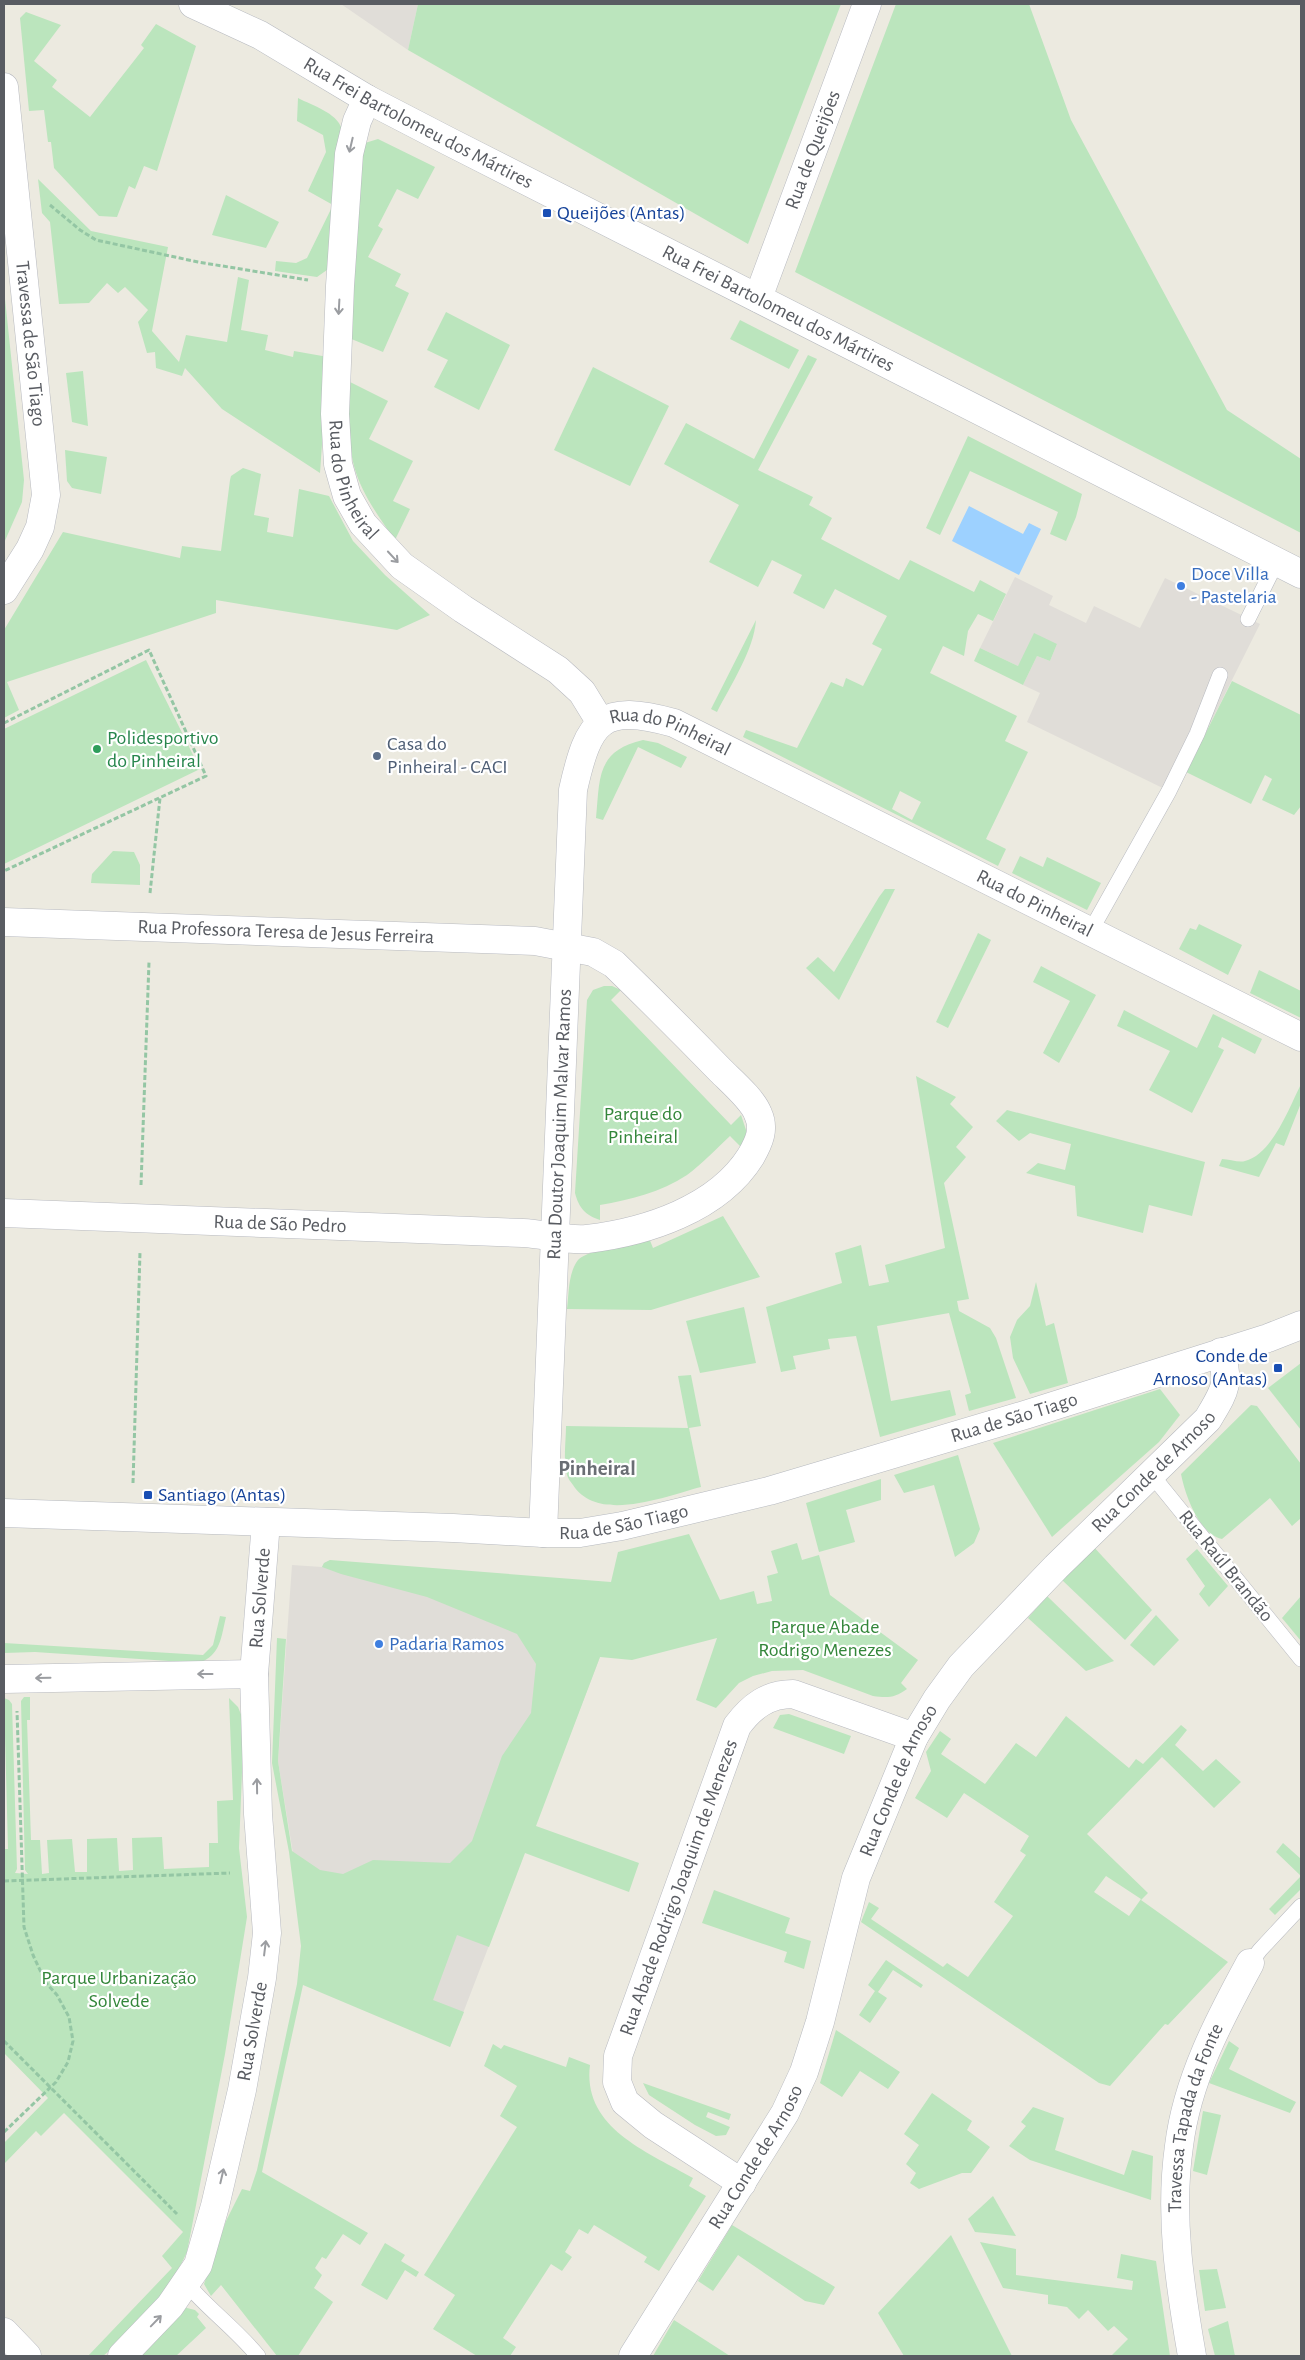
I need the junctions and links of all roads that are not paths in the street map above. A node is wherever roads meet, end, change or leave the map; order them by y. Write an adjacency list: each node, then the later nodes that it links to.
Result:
1 (193, 4): 4 (street, Rua Frei Bartolomeu dos Mártires)
2 (230, 4): 4 (street, Rua Frei Bartolomeu dos Mártires)
3 (867, 4): 7 (street, Rua de Queijões)
4 (260, 35): 6 (street, Rua Frei Bartolomeu dos Mártires)
5 (4, 87): 10 (street, Travessa de São Tiago)
6 (367, 99): 7 (street, Rua Frei Bartolomeu dos Mártires); 13 (street, Rua do Pinheiral, one-way to 13)
7 (758, 298): 8 (street, Rua Frei Bartolomeu dos Mártires)
8 (1277, 561): 9 (street, Rua Frei Bartolomeu dos Mártires); 11 (lane)
9 (1301, 574)
10 (4, 590)
11 (1248, 619)
12 (1220, 675): 15 (lane)
13 (601, 723): 15 (street, Rua do Pinheiral); 16 (street, Rua Doutor Joaquim Malvar Ramos)
14 (4, 922): 16 (street, Rua Professora Teresa de Jesus Ferreira)
15 (1090, 932): 17 (street, Rua do Pinheiral)
16 (568, 946): 19 (street, Rua Doutor Joaquim Malvar Ramos); 19 (street, Rua Professora Teresa de Jesus Ferreira)
17 (1301, 1037)
18 (4, 1213): 19 (street, Rua de São Pedro)
19 (556, 1237): 25 (street, Rua Doutor Joaquim Malvar Ramos)
20 (1301, 1325): 21 (street)
21 (1221, 1352): 22 (street, Rua Conde de Arnoso); 25 (street, Rua de São Tiago)
22 (1151, 1474): 26 (lane, Rua Raúl Brandão); 29 (street, Rua Conde de Arnoso)
23 (4, 1513): 24 (street, Rua de São Tiago)
24 (266, 1522): 25 (street, Rua de São Tiago); 27 (street, Rua Solverde)
25 (543, 1533)
26 (1301, 1659)
27 (254, 1674): 28 (street, Rua Solverde, one-way to 28); 33 (street, Rua Solverde, one-way to 27)
28 (10, 1678)
29 (914, 1737): 32 (street, Rua Conde de Arnoso); 32 (street, Rua Abade Rodrigo Joaquim de Menezes)
30 (1301, 1906): 31 (lane, Travessa Tapada da Fonte)
31 (1250, 1963): 39 (street, Travessa Tapada da Fonte)
32 (742, 2182): 38 (street, Rua Conde de Arnoso)
33 (187, 2284): 36 (street, Rua Solverde, one-way to 33); 37 (lane)
34 (4, 2332): 35 (street)
35 (27, 2356)
36 (122, 2356)
37 (258, 2356)
38 (633, 2356)
39 (1192, 2356)

